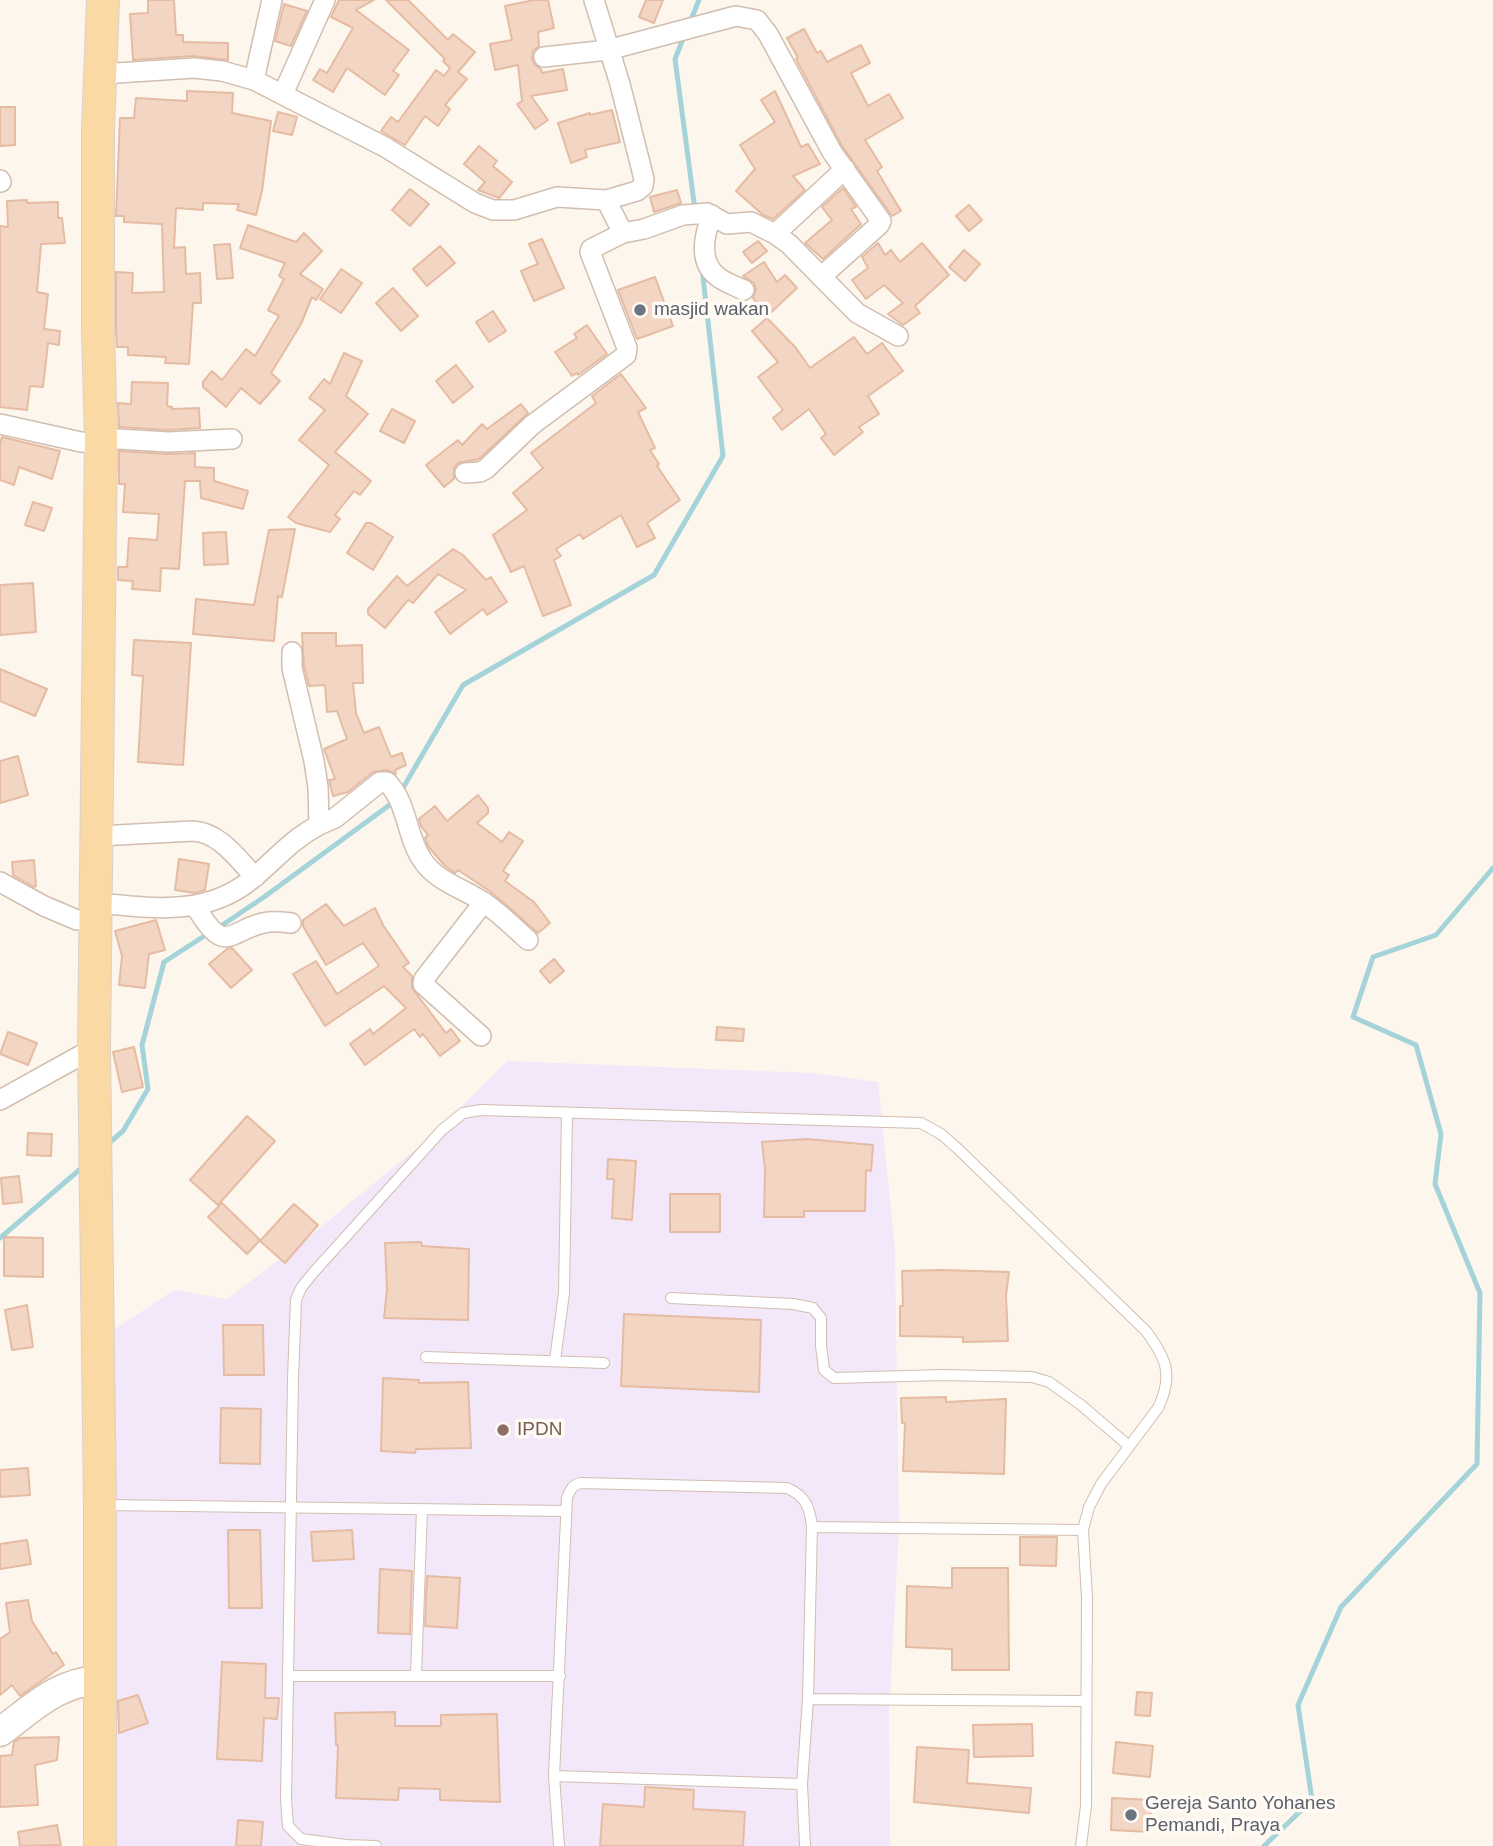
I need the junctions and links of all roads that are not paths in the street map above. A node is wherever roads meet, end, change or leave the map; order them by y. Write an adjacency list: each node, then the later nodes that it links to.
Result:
1 (82, 0): 21 (main road)
2 (103, 0): 8 (main road)
3 (272, 0): 9 (street)
4 (325, 0): 10 (street)
5 (594, 0): 6 (street)
6 (608, 50): 7 (street); 11 (street); 12 (street)
7 (544, 57)
8 (101, 74): 9 (street); 21 (main road)
9 (254, 80): 10 (street)
10 (283, 94): 12 (street)
11 (845, 169): 15 (street); 16 (street)
12 (606, 200): 14 (street)
13 (709, 214): 14 (street); 15 (street); 17 (street)
14 (623, 233): 22 (street)
15 (775, 234): 16 (street)
16 (822, 276): 18 (street)
17 (744, 290)
18 (898, 336)
19 (0, 424): 21 (street)
20 (232, 439): 21 (street)
21 (94, 441): 24 (main road)
22 (465, 473)
23 (292, 652): 25 (street)
24 (87, 744): 26 (main road); 30 (main road)
25 (319, 825): 27 (street); 29 (street)
26 (98, 836): 27 (street); 30 (main road)
27 (255, 877): 31 (street)
28 (0, 882): 30 (street)
29 (484, 902): 33 (street); 34 (street)
30 (87, 912): 31 (street); 35 (main road)
31 (199, 912): 32 (street)
32 (291, 923)
33 (528, 940)
34 (481, 1036)
35 (87, 1052): 36 (street); 38 (main road)
36 (0, 1100)
37 (567, 1113): 41 (lane); 43 (lane); 45 (lane)
38 (87, 1188): 44 (main road); 53 (main road)
39 (671, 1298): 43 (lane)
40 (426, 1357): 41 (lane)
41 (555, 1360): 42 (lane)
42 (604, 1363)
43 (1129, 1446): 49 (lane)
44 (100, 1505): 45 (lane); 53 (main road)
45 (291, 1509): 46 (lane); 51 (lane)
46 (422, 1510): 47 (lane); 50 (lane)
47 (566, 1511): 48 (lane); 52 (lane)
48 (812, 1527): 49 (lane); 54 (lane)
49 (1083, 1530): 55 (lane)
50 (416, 1675): 51 (lane); 52 (lane)
51 (288, 1676): 59 (lane)
52 (560, 1676): 57 (lane)
53 (90, 1681): 56 (street); 60 (main road); 61 (main road)
54 (808, 1699): 55 (lane); 58 (lane)
55 (1085, 1702): 65 (lane)
56 (0, 1732)
57 (554, 1776): 58 (lane); 63 (lane)
58 (802, 1784): 64 (lane)
59 (343, 1845): 62 (lane)
60 (81, 1846)
61 (100, 1846)
62 (376, 1846)
63 (559, 1846)
64 (805, 1846)
65 (1081, 1846)

